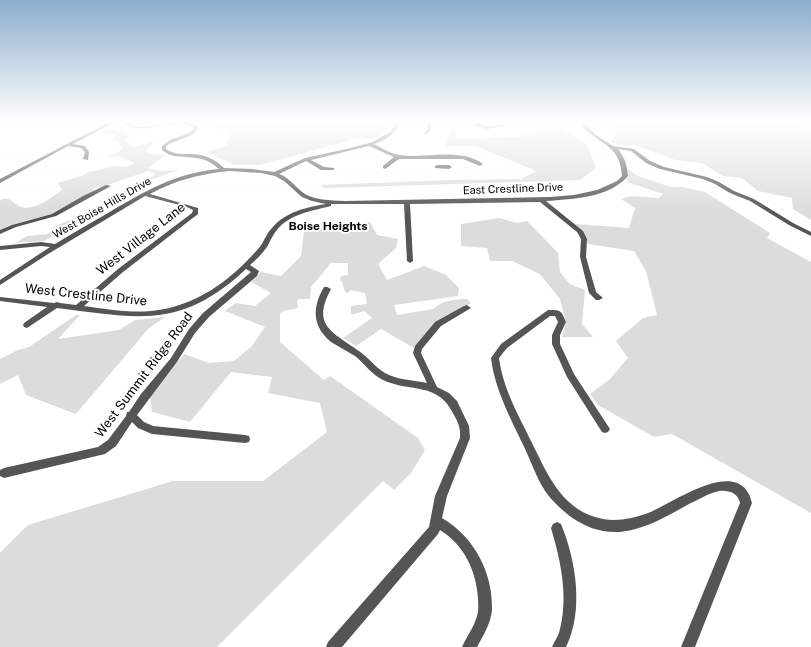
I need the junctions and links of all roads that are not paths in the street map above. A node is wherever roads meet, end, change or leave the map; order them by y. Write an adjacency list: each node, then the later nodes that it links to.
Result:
1 (54, 152): 18 (street)
2 (87, 152): 10 (street)
3 (166, 152): 15 (street)
4 (335, 152): 11 (street)
5 (387, 152): 8 (street)
6 (618, 152): 21 (street, East Crestline Drive)
7 (635, 152): 25 (street)
8 (398, 157): 9 (street); 13 (street)
9 (441, 158): 12 (street); 14 (street)
10 (86, 159)
11 (307, 159): 16 (street); 17 (street)
12 (480, 164)
13 (385, 167)
14 (449, 167)
15 (222, 169): 17 (street, West Boise Hills Drive); 20 (street, West Boise Hills Drive)
16 (332, 169)
17 (274, 175): 23 (street, West Boise Hills Drive)
18 (1, 180)
19 (108, 186): 24 (street)
20 (144, 194): 26 (street, West Boise Hills Drive); 35 (street, West Village Lane)
21 (541, 200): 22 (street, East Crestline Drive); 33 (street)
22 (407, 202): 23 (street, East Crestline Drive); 28 (street)
23 (345, 203): 29 (street, West Crestline Drive)
24 (0, 232)
25 (811, 234)
26 (54, 247): 27 (street); 30 (street, West Boise Hills Drive)
27 (0, 248)
28 (410, 261)
29 (246, 266): 35 (street, West Crestline Drive); 39 (street, West Summit Ridge Road)
30 (0, 283)
31 (327, 289): 38 (street)
32 (0, 298): 34 (street, West Crestline Drive)
33 (599, 298)
34 (57, 304): 35 (street, West Crestline Drive); 37 (street)
35 (78, 308)
36 (467, 308): 38 (street)
37 (27, 325)
38 (433, 387): 43 (street)
39 (130, 415): 41 (street); 42 (street, West Summit Ridge Road)
40 (606, 429): 48 (street)
41 (245, 440)
42 (4, 473)
43 (436, 521): 45 (street); 46 (street)
44 (557, 528): 47 (street)
45 (333, 647)
46 (469, 647)
47 (559, 647)
48 (688, 647)

